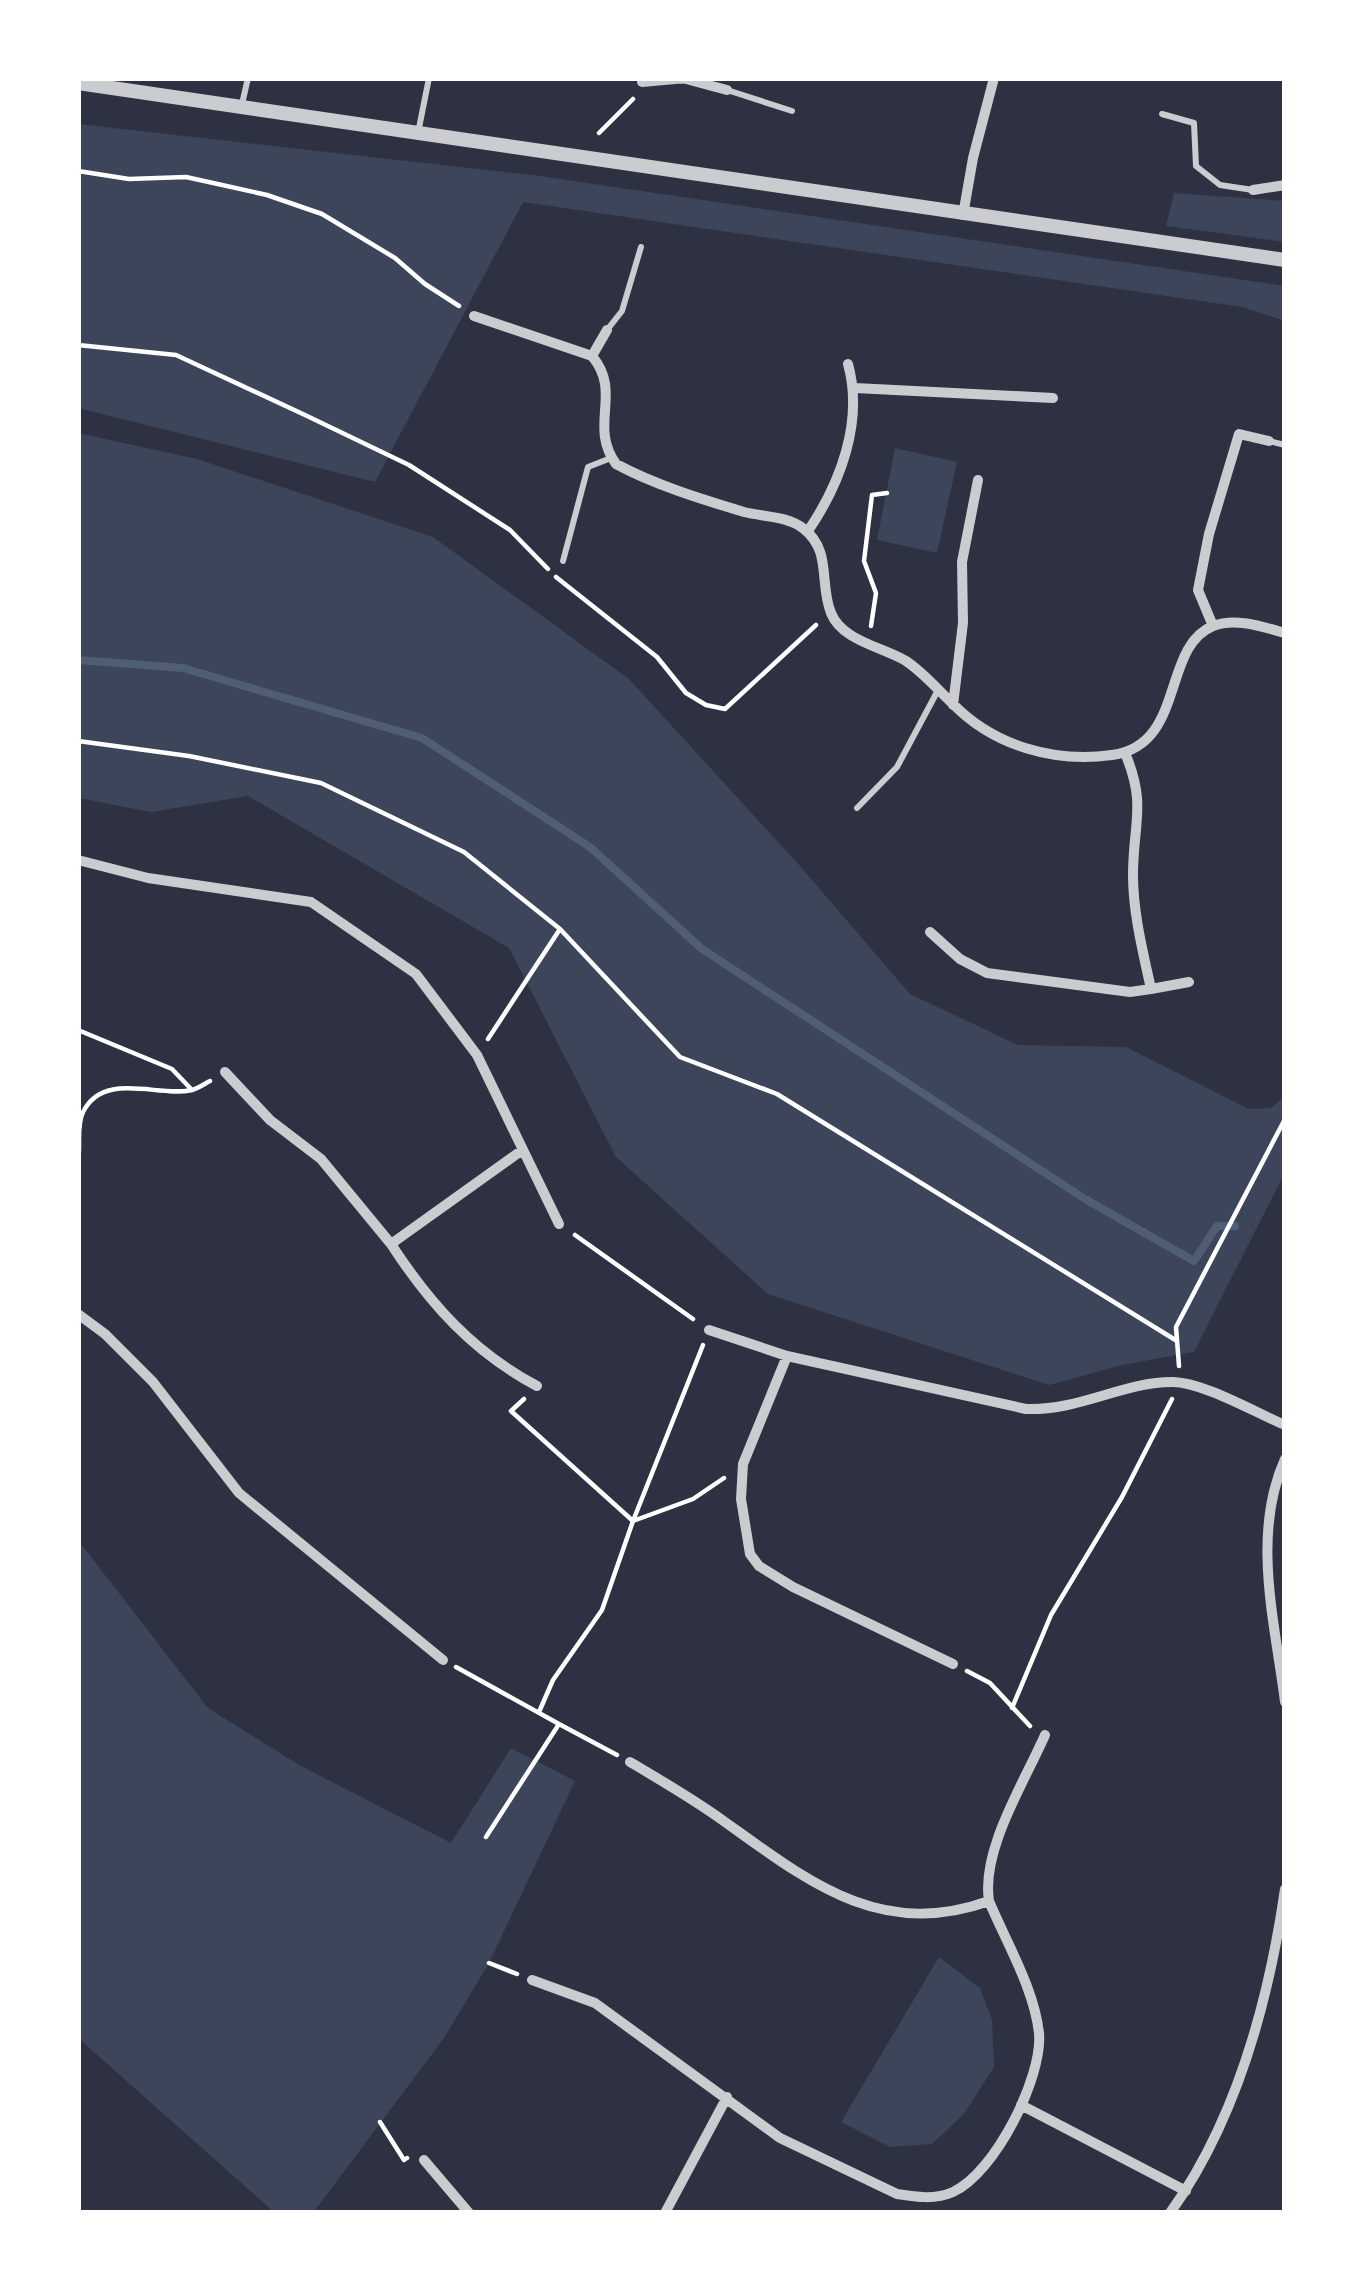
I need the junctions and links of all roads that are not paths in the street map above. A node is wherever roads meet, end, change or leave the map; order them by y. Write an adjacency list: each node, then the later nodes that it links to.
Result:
1 (248, 78): 8 (lane)
2 (429, 78): 11 (lane)
3 (686, 78): 5 (street); 7 (street)
4 (994, 78): 14 (street)
5 (640, 81)
6 (78, 83): 8 (street)
7 (727, 90): 9 (lane)
8 (242, 107): 11 (street)
9 (792, 111)
10 (1162, 114): 13 (lane)
11 (418, 135): 14 (street)
12 (1285, 185): 13 (street)
13 (1252, 190)
14 (963, 214): 16 (street)
15 (641, 247): 18 (lane)
16 (1285, 260)
17 (474, 316): 19 (street)
18 (607, 330): 19 (street)
19 (592, 356): 25 (street)
20 (848, 364): 21 (street)
21 (855, 388): 22 (street); 27 (street)
22 (1053, 398)
23 (1269, 441): 24 (lane); 29 (street)
24 (1285, 445)
25 (611, 458): 27 (street); 28 (lane)
26 (978, 480): 32 (street)
27 (808, 531): 31 (street)
28 (563, 561)
29 (1213, 626): 30 (street); 33 (street)
30 (1285, 633)
31 (939, 689): 32 (street); 34 (lane)
32 (953, 705): 33 (street)
33 (1125, 753): 38 (street)
34 (857, 808)
35 (78, 860): 40 (street)
36 (929, 932): 38 (street)
37 (1189, 982): 38 (street)
38 (1151, 989)
39 (225, 1072): 42 (street)
40 (521, 1151): 41 (street); 42 (street)
41 (559, 1224)
42 (391, 1244): 46 (street)
43 (78, 1314): 49 (street)
44 (709, 1330): 45 (street)
45 (787, 1355): 47 (street); 50 (street)
46 (537, 1385)
47 (1285, 1425)
48 (1285, 1459): 51 (street)
49 (442, 1660)
50 (953, 1664)
51 (1285, 1702)
52 (1045, 1735): 55 (street)
53 (630, 1762): 55 (street)
54 (1285, 1889): 60 (street)
55 (989, 1901): 58 (street)
56 (532, 1980): 57 (street)
57 (727, 2097): 58 (street); 62 (street)
58 (1021, 2105): 60 (street)
59 (424, 2160): 61 (street)
60 (1186, 2191): 63 (street)
61 (469, 2213)
62 (664, 2213)
63 (1170, 2213)

